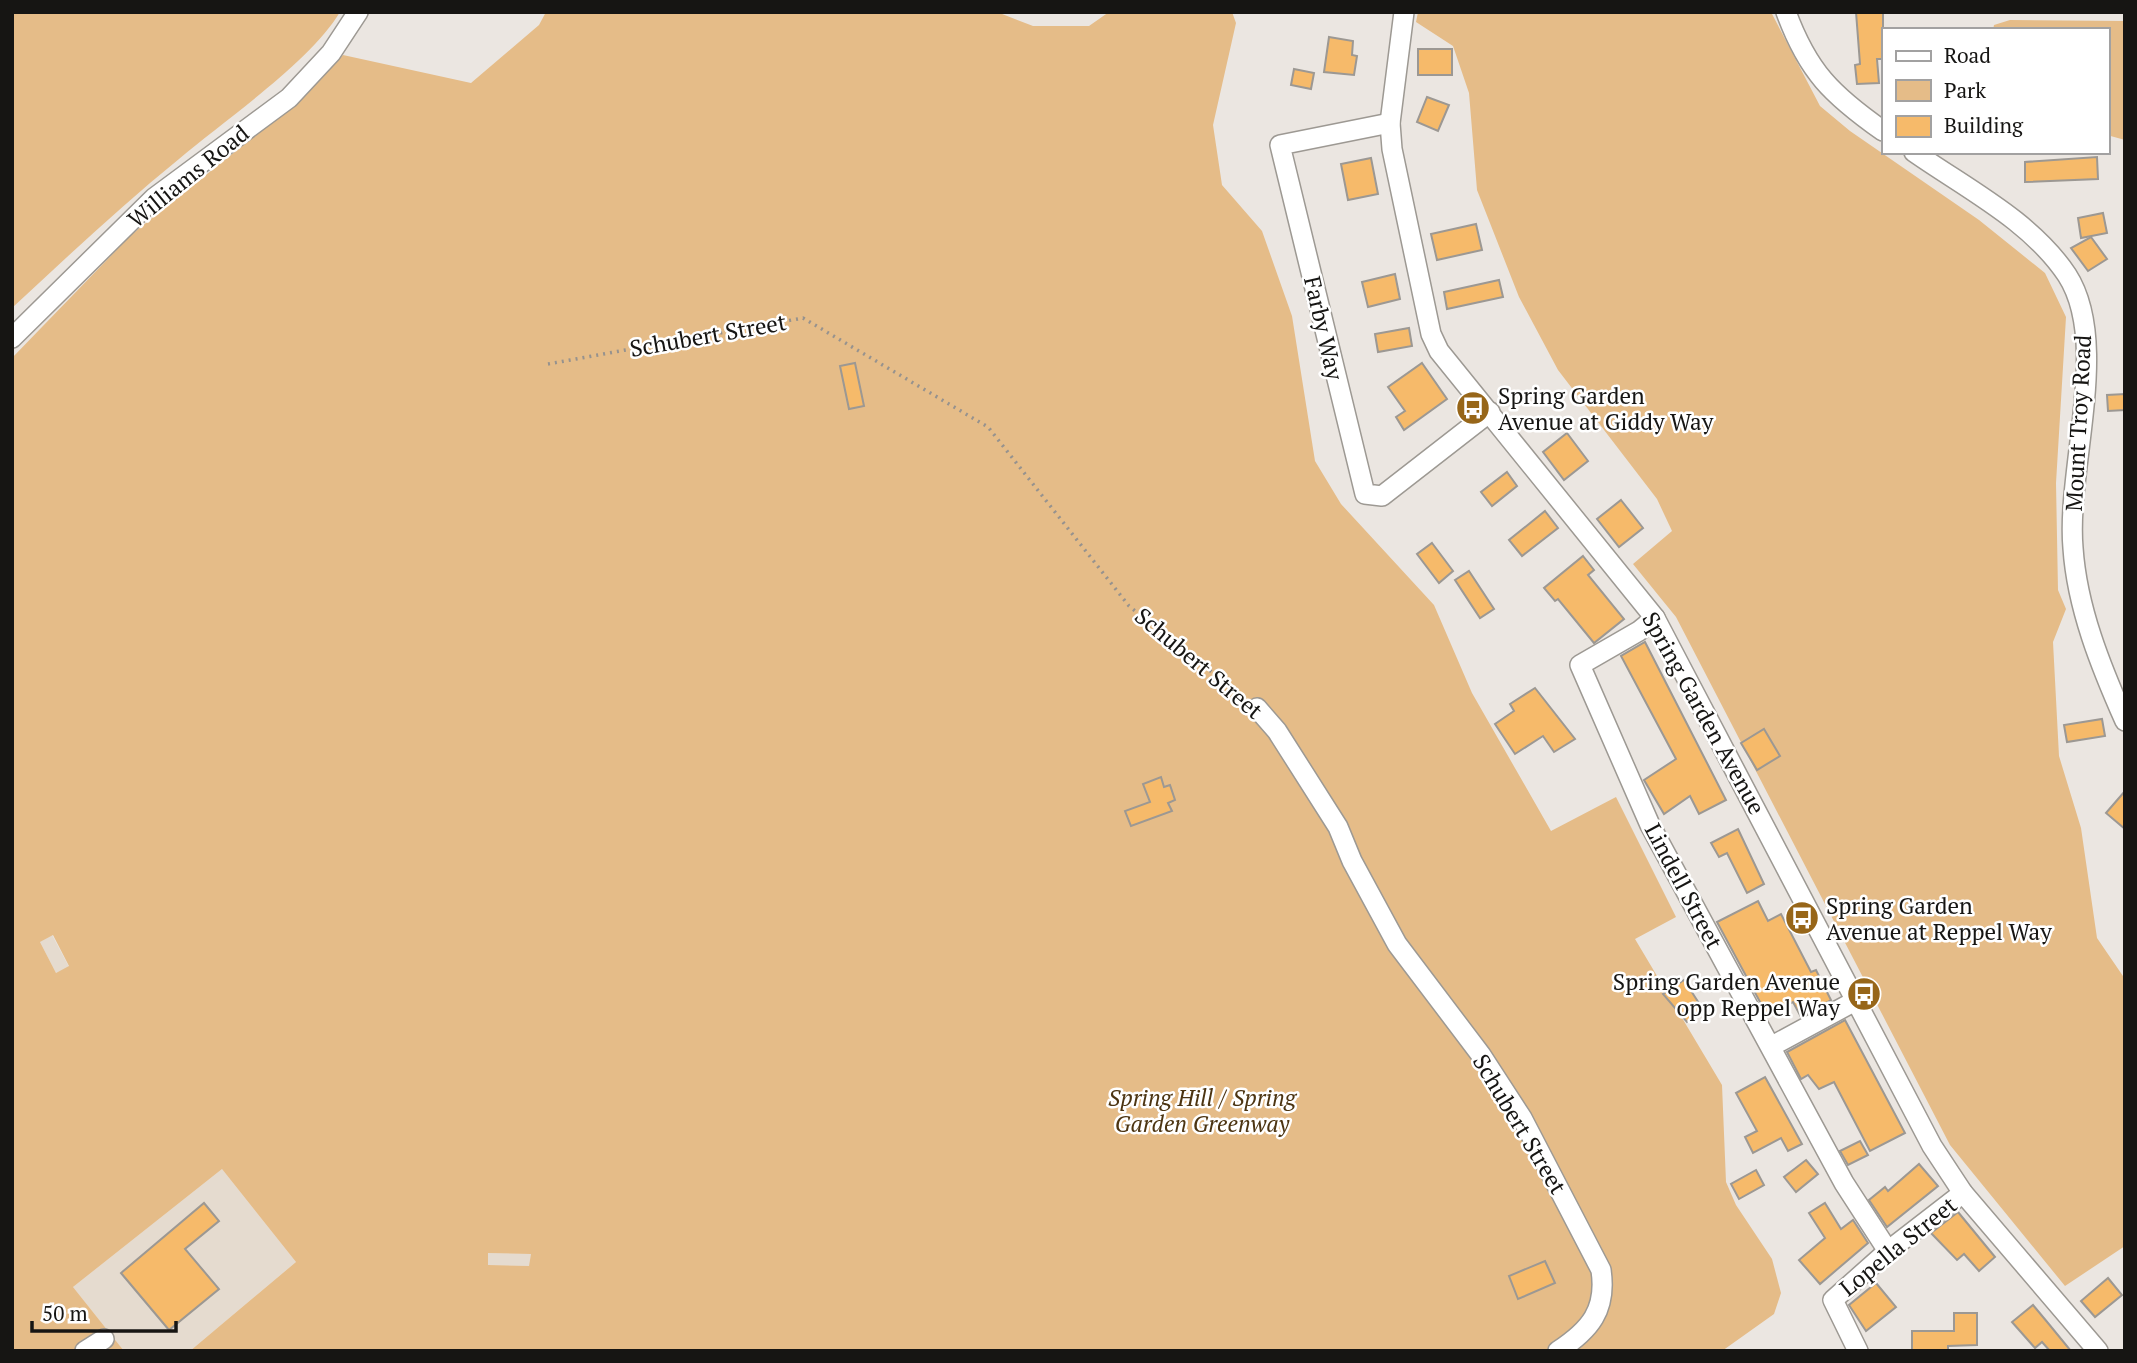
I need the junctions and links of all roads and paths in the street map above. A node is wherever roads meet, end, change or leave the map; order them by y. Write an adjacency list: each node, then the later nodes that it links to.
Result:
1 (358, 12): 7 (street, Williams Road)
2 (1405, 12): 4 (street, Spring Garden Avenue)
3 (1786, 12): 5 (street)
4 (1390, 123): 9 (street, Spring Garden Avenue); 9 (street, Farby Way)
5 (1882, 130)
6 (1917, 154): 12 (street, Mount Troy Road)
7 (12, 338)
8 (548, 364): 11 (path, Schubert Street)
9 (1490, 412): 10 (street, Spring Garden Avenue)
10 (1655, 618): 13 (street, Spring Garden Avenue); 14 (street, Lindell Street)
11 (1257, 708): 19 (street, Schubert Street)
12 (2125, 721)
13 (1857, 1000): 14 (street); 15 (street, Spring Garden Avenue)
14 (1773, 1046): 16 (street, Lindell Street)
15 (1963, 1193): 16 (street, Lopella Street); 21 (street, Spring Garden Avenue)
16 (1888, 1251): 20 (street, Lopella Street)
17 (104, 1339): 18 (street)
18 (85, 1351)
19 (1558, 1351)
20 (1858, 1351)
21 (2098, 1351)

